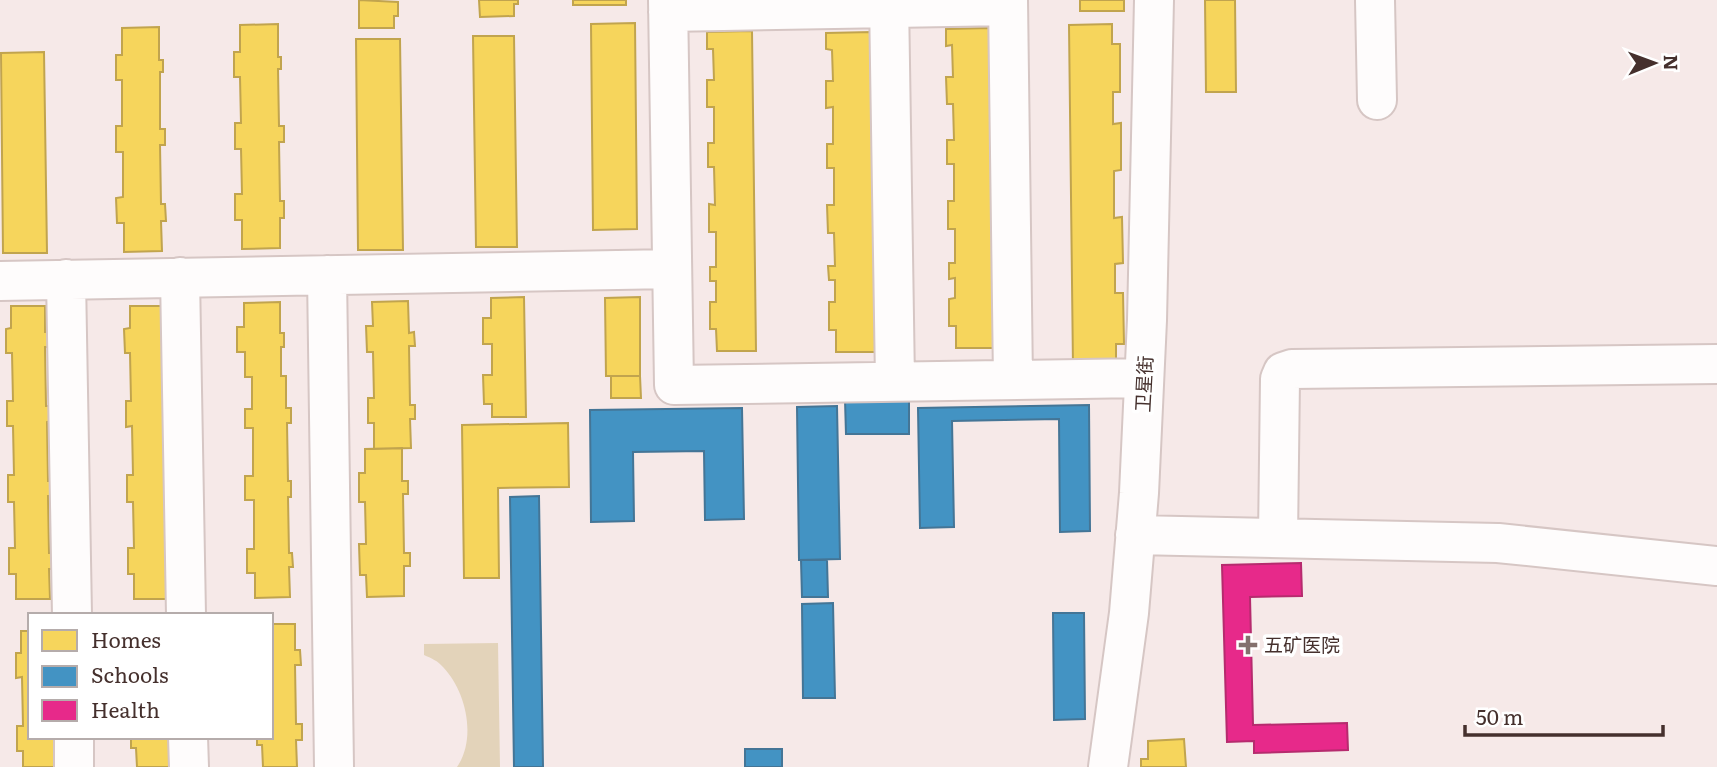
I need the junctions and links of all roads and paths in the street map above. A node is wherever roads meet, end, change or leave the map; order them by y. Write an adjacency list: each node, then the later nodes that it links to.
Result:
1 (1154, 0): 13 (street, 卫星街)
2 (1375, 0): 6 (street)
3 (1008, 3): 4 (street); 14 (street)
4 (889, 4): 5 (street); 15 (street)
5 (668, 6): 7 (street)
6 (1377, 100)
7 (673, 270): 8 (street); 15 (street)
8 (327, 275): 9 (street); 25 (street)
9 (180, 277): 10 (street); 20 (street)
10 (66, 279): 11 (street); 19 (street)
11 (0, 281)
12 (1717, 364): 17 (street)
13 (1144, 378): 14 (street); 16 (street, 卫星街)
14 (1013, 380): 15 (street)
15 (895, 381)
16 (1135, 535): 17 (street); 26 (street, 卫星街)
17 (1278, 538): 18 (street)
18 (1717, 566)
19 (72, 613)
20 (186, 613)
21 (74, 739): 23 (street)
22 (188, 739): 24 (street)
23 (74, 767)
24 (188, 767)
25 (334, 767)
26 (1108, 767)

